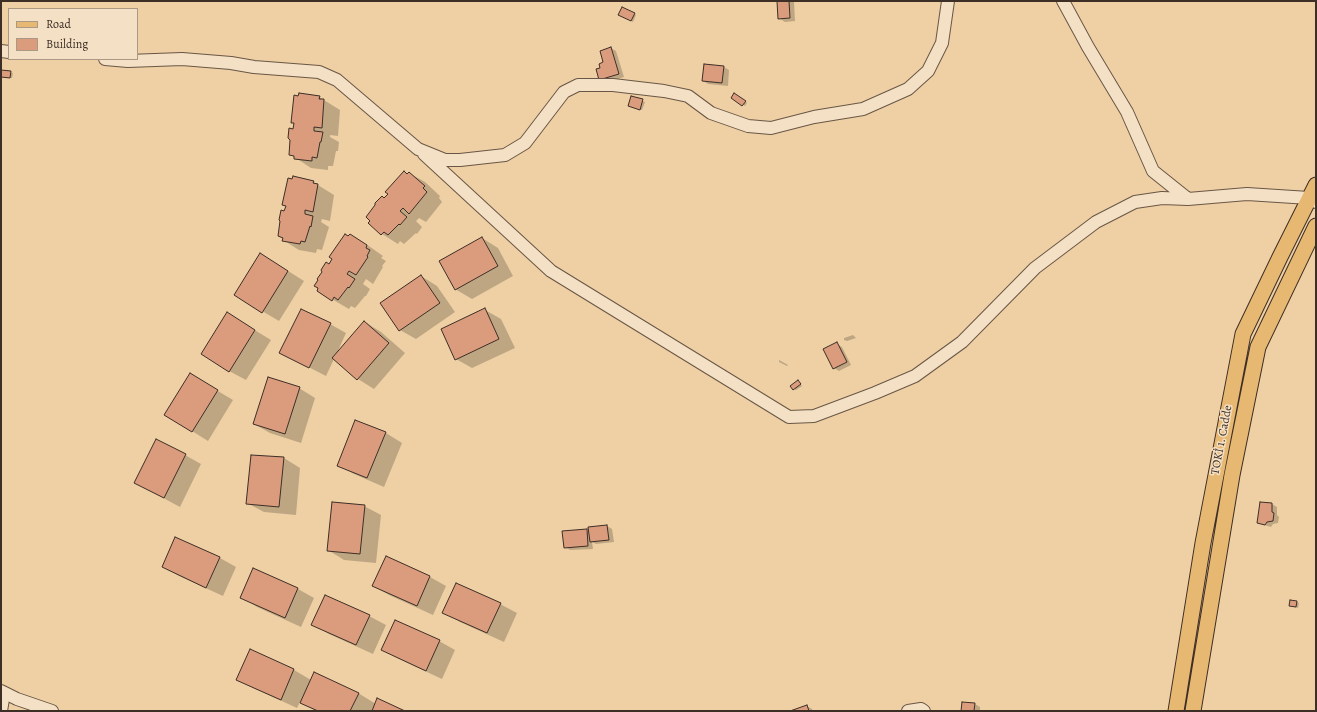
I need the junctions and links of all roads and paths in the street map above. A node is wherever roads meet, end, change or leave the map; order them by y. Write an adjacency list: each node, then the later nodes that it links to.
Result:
1 (948, 1): 4 (street)
2 (1063, 1): 6 (street)
3 (116, 60): 4 (street)
4 (418, 149): 6 (street)
5 (1316, 184): 7 (main road, TOKİ 1. Cadde)
6 (1188, 199): 7 (street)
7 (1313, 200): 14 (main road, TOKİ 1. Cadde)
8 (1316, 226): 15 (main road)
9 (2, 692): 10 (street); 11 (street)
10 (1, 711)
11 (52, 711)
12 (908, 711): 13 (street)
13 (924, 711)
14 (1176, 711)
15 (1193, 711)

